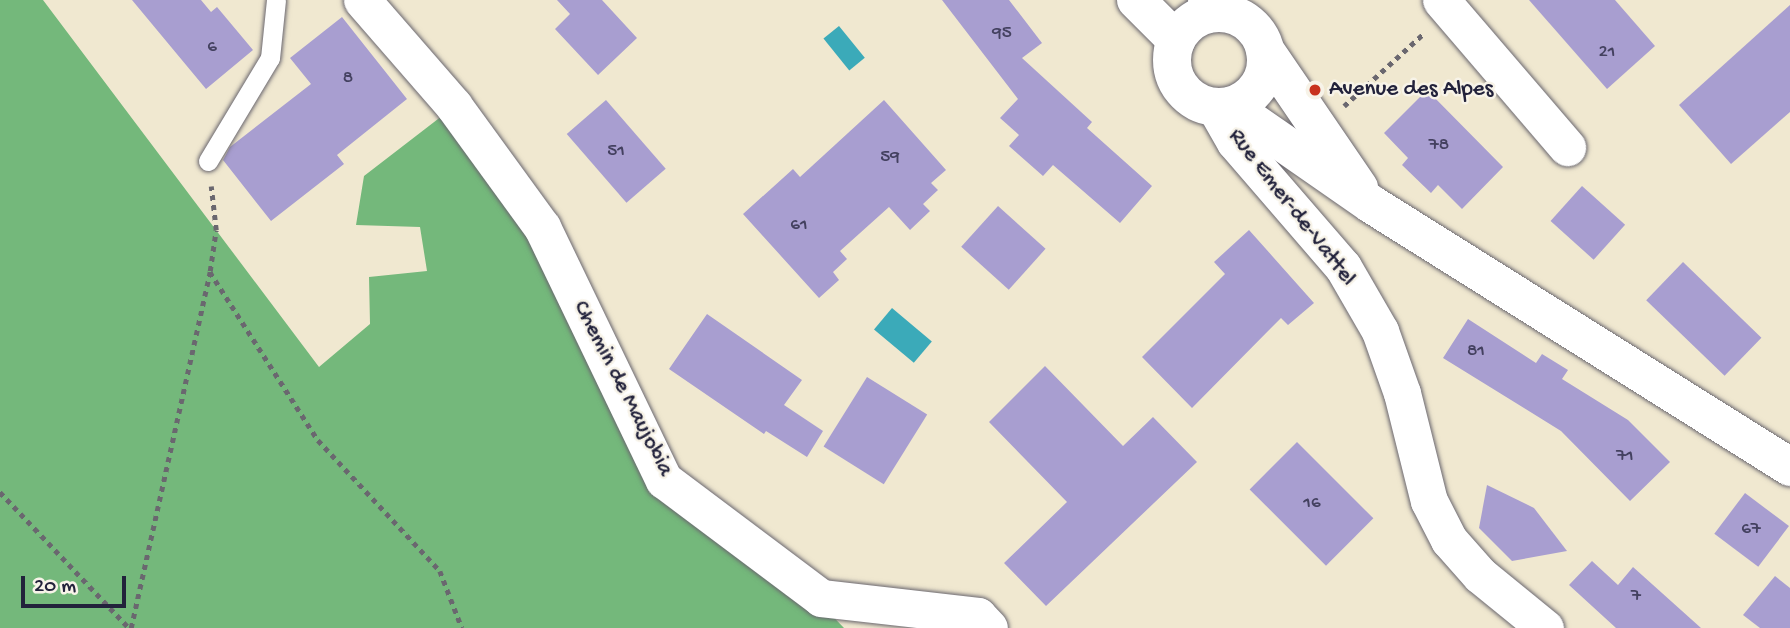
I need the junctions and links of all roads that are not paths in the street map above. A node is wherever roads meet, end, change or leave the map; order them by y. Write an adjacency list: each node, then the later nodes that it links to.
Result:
1 (276, 0): 10 (lane)
2 (362, 0): 13 (street, Chemin de Maujobia)
3 (1136, 0): 6 (main road)
4 (1209, 6): 6 (main road); 7 (main road)
5 (1447, 7): 9 (street)
6 (1175, 40): 8 (main road)
7 (1265, 50): 8 (main road); 11 (main road)
8 (1223, 106): 11 (main road); 14 (street, Rue Emer-de-Vattel)
9 (1567, 147)
10 (208, 161)
11 (1371, 204): 12 (main road)
12 (1790, 467)
13 (989, 628)
14 (1545, 628)

